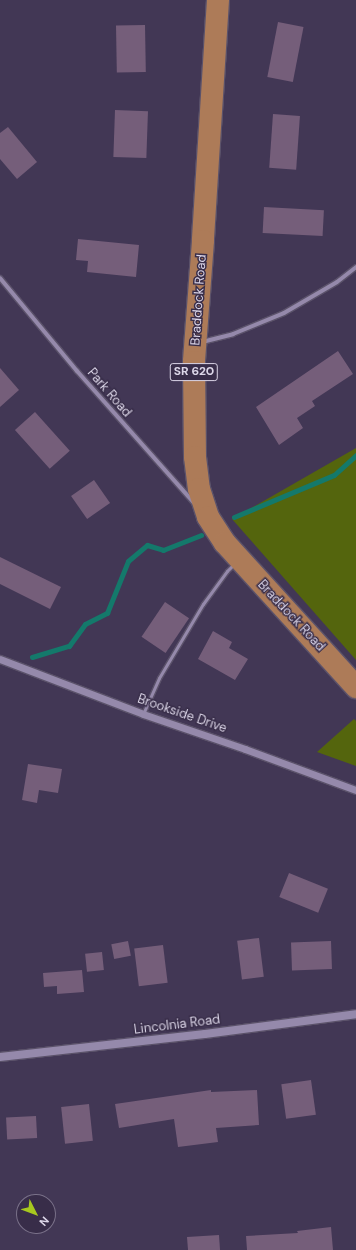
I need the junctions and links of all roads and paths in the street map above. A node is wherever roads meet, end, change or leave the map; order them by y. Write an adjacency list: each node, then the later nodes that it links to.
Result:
1 (218, 0): 4 (main road, Braddock Road / SR 620)
2 (356, 267): 4 (street)
3 (0, 278): 5 (street, Park Road)
4 (195, 344): 5 (main road, Braddock Road / SR 620)
5 (208, 517): 6 (main road, Braddock Road / SR 620)
6 (239, 559): 8 (main road, Braddock Road / SR 620); 9 (lane)
7 (0, 659): 9 (street, Brookside Drive)
8 (356, 687)
9 (143, 714): 10 (street, Brookside Drive)
10 (356, 790)
11 (356, 1014): 12 (main road, Lincolnia Road)
12 (0, 1057)

